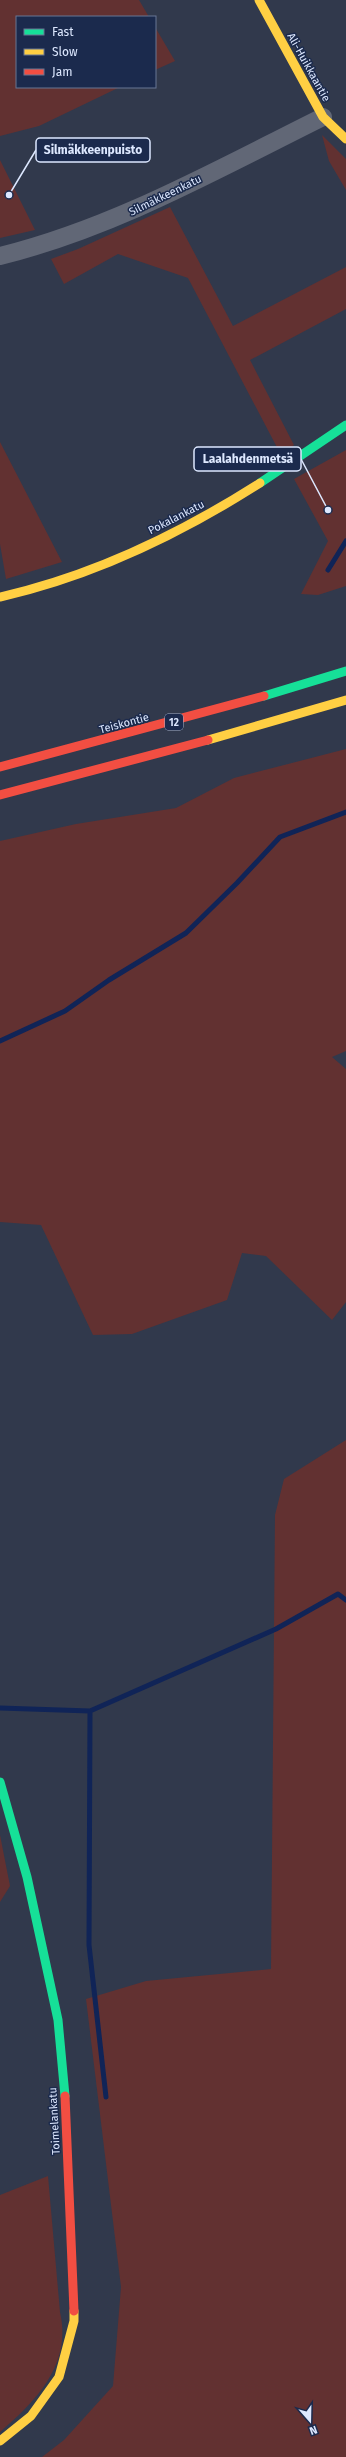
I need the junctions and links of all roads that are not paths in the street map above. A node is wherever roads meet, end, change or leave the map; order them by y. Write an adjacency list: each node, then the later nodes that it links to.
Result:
1 (258, 0): 2 (main road, Ali-Huikkaantie)
2 (323, 117): 3 (main road, Ali-Huikkaantie); 4 (street, Silmäkkeenkatu)
3 (346, 139)
4 (0, 256)
5 (346, 425): 6 (main road, Pokalankatu)
6 (0, 597)
7 (346, 671): 9 (main road, Teiskontie / 12)
8 (346, 700): 10 (main road, 12)
9 (0, 767)
10 (0, 796)
11 (0, 1782): 12 (main road, Toimelankatu)
12 (0, 2441)

